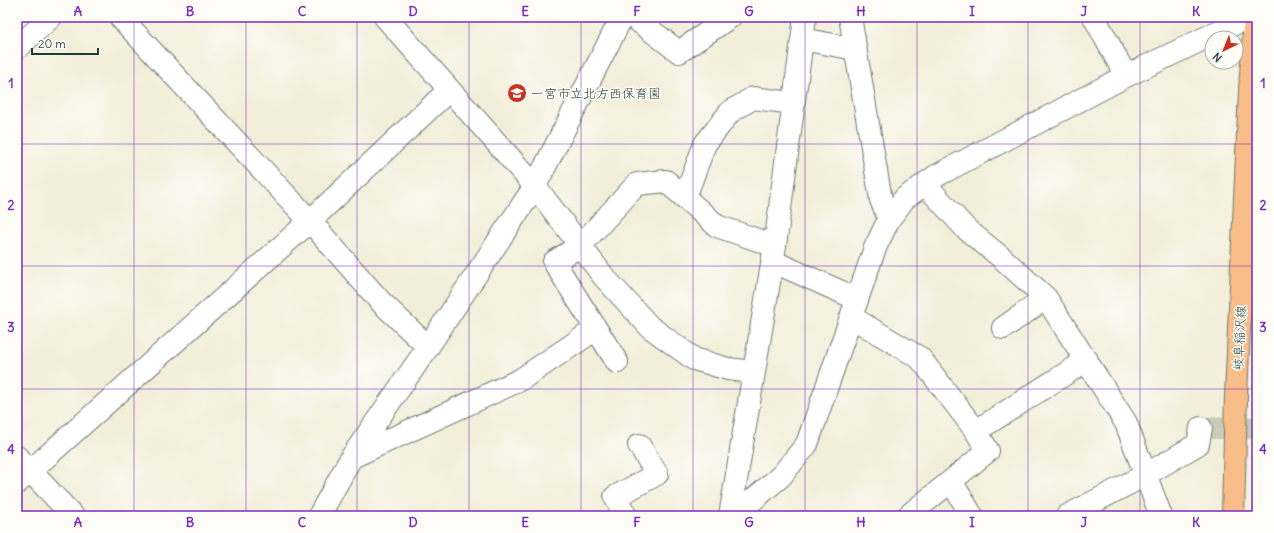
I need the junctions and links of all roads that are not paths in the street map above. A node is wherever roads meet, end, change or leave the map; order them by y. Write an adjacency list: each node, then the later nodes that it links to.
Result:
1 (120, 17): 22 (street)
2 (622, 17): 19 (street)
3 (633, 17): 4 (street)
4 (730, 17)
5 (805, 17): 11 (street)
6 (850, 17): 14 (street)
7 (1094, 17): 15 (street)
8 (1243, 18): 12 (main road, 岐阜稲沢線); 15 (street)
9 (391, 19): 16 (street)
10 (41, 20): 13 (street)
11 (802, 38): 14 (street); 17 (street)
12 (1255, 47): 49 (main road, 岐阜稲沢線)
13 (17, 48)
14 (855, 49): 21 (street)
15 (1126, 76): 18 (street)
16 (449, 90): 19 (street); 22 (street)
17 (793, 103): 20 (street); 24 (street)
18 (925, 184): 21 (street); 25 (street)
19 (534, 186): 23 (street); 29 (street)
20 (685, 197): 23 (street); 24 (street)
21 (890, 219): 26 (street)
22 (310, 221): 29 (street); 37 (street)
23 (581, 245): 28 (street); 32 (street)
24 (774, 254): 26 (street); 32 (street)
25 (1046, 298): 27 (street); 30 (street)
26 (854, 308): 34 (street); 45 (street)
27 (1003, 328)
28 (596, 329): 31 (street); 36 (street)
29 (428, 347): 36 (street)
30 (1087, 360): 34 (street); 38 (street)
31 (617, 362)
32 (753, 372): 44 (street)
33 (1201, 428): 38 (street)
34 (976, 431): 39 (street)
35 (640, 445): 43 (street)
36 (351, 458): 42 (street)
37 (21, 471): 41 (street)
38 (1147, 474): 47 (street); 48 (street)
39 (951, 481): 40 (street); 46 (street)
40 (909, 515)
41 (73, 516)
42 (319, 516)
43 (626, 516)
44 (730, 516)
45 (734, 516)
46 (972, 516)
47 (1067, 516)
48 (1161, 516)
49 (1233, 516)

